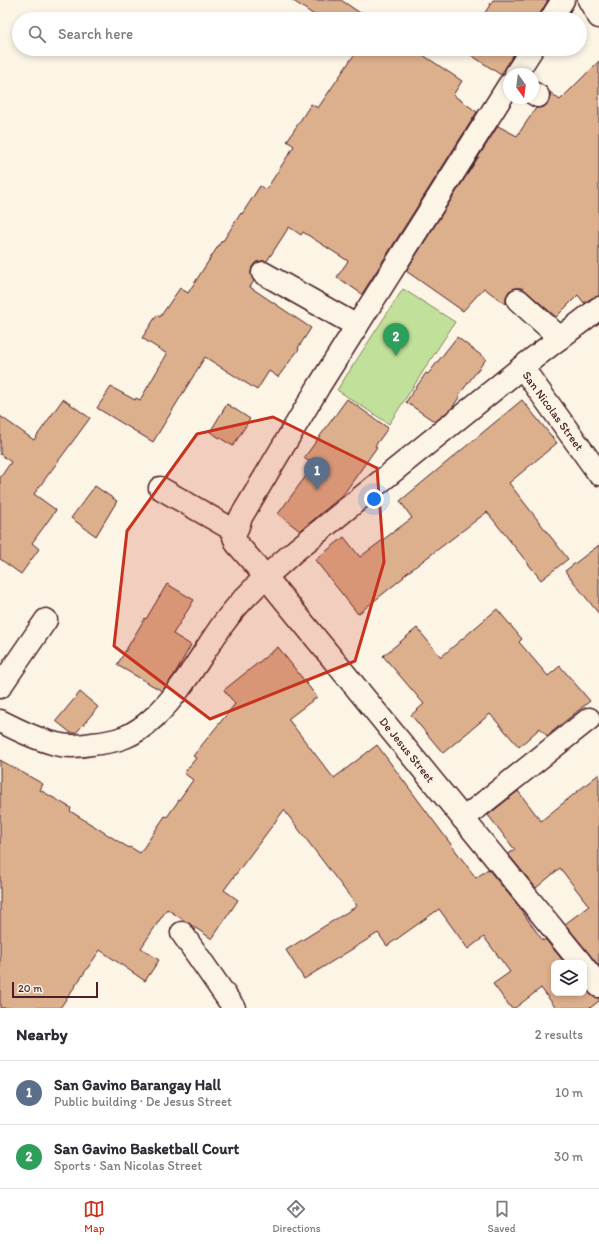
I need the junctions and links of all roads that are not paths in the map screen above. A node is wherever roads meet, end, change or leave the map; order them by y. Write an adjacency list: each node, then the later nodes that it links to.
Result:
1 (563, 0): 3 (street)
2 (589, 0): 4 (street)
3 (555, 12)
4 (599, 17)
5 (528, 56): 6 (street)
6 (520, 68)
7 (503, 95): 11 (street)
8 (263, 273): 11 (street)
9 (518, 300): 12 (street)
10 (599, 308): 12 (street)
11 (357, 326): 16 (street)
12 (560, 338): 13 (street)
13 (522, 367): 14 (street, San Nicolas Street); 17 (street)
14 (599, 474)
15 (160, 488): 16 (street)
16 (235, 534): 17 (street, De Jesus Street)
17 (266, 576): 21 (street); 22 (street, De Jesus Street)
18 (46, 620): 19 (street)
19 (0, 687)
20 (589, 718): 22 (street)
21 (0, 721)
22 (463, 819): 24 (street, De Jesus Street)
23 (182, 933): 27 (street)
24 (579, 960)
25 (587, 971): 26 (street)
26 (599, 986)
27 (234, 1008)

